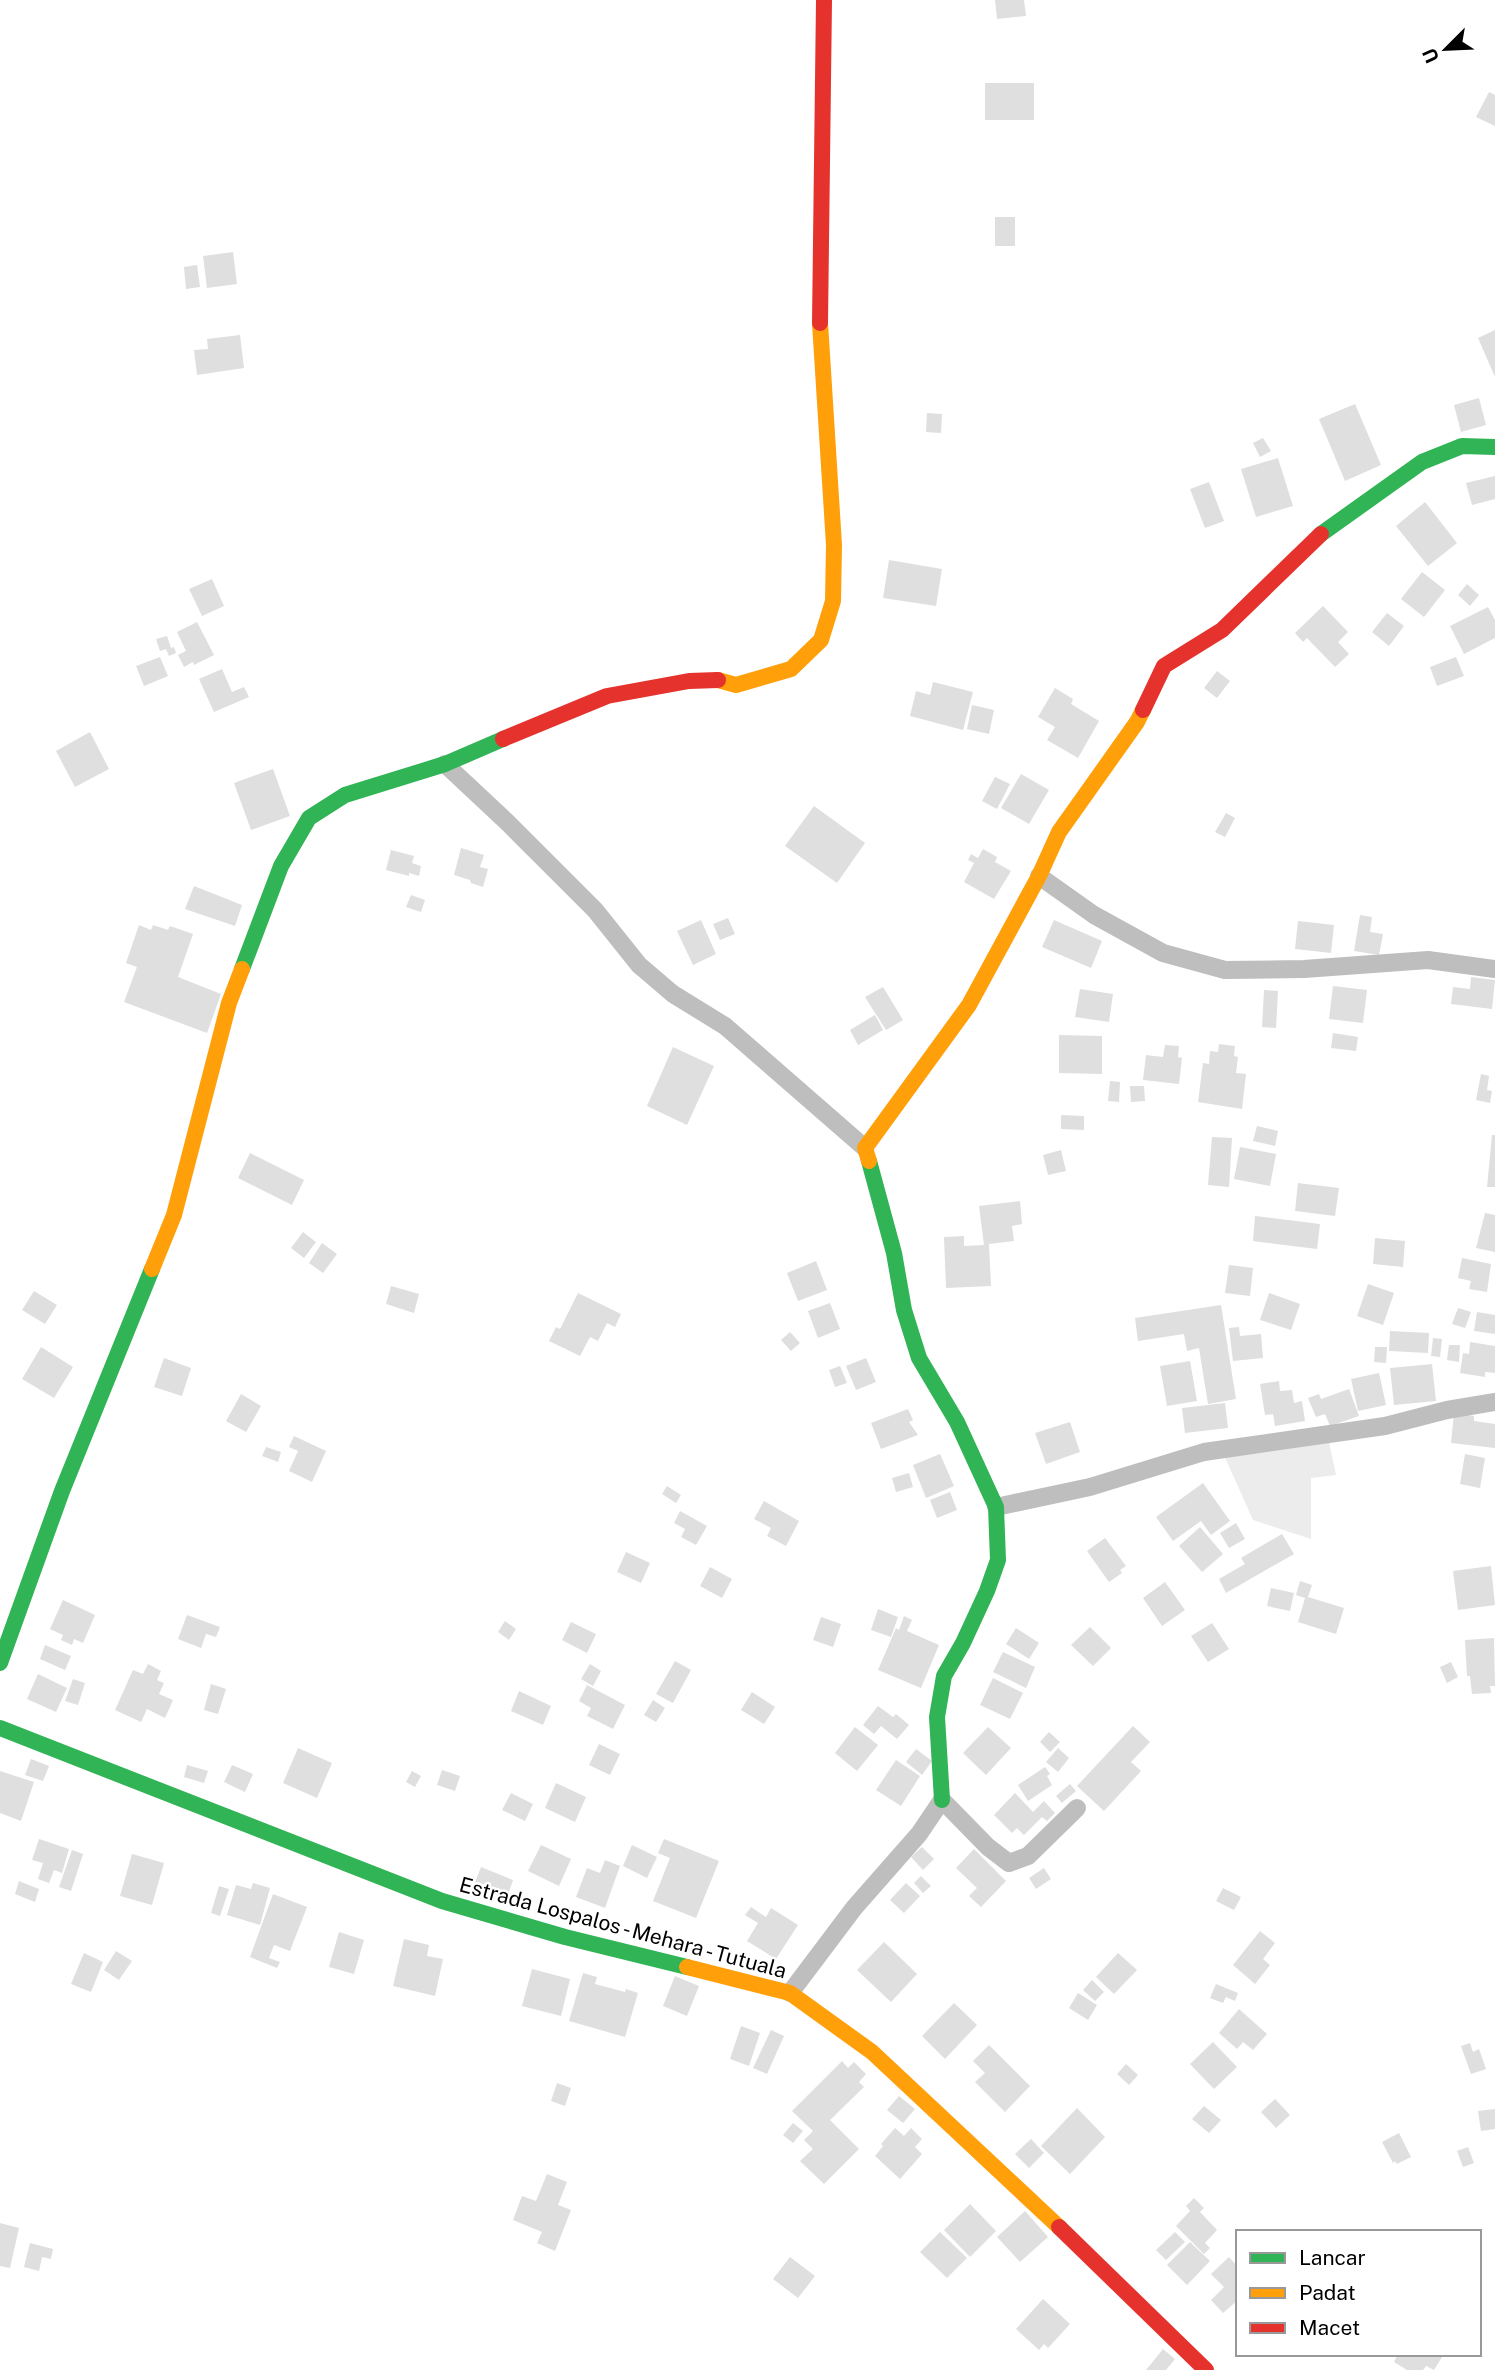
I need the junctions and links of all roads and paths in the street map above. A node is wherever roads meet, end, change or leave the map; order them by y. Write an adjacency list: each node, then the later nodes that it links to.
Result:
1 (824, 0): 3 (street)
2 (1495, 447): 4 (street)
3 (445, 764): 6 (street); 9 (street)
4 (1039, 876): 5 (street); 6 (street)
5 (1495, 969)
6 (865, 1148): 8 (street)
7 (1495, 1402): 8 (street)
8 (996, 1507): 11 (street)
9 (0, 1663)
10 (0, 1728): 13 (street, Estrada Lospalos - Mehara - Tutuala)
11 (942, 1800): 12 (street); 13 (street)
12 (1077, 1808)
13 (790, 1993): 14 (street, Estrada Lospalos - Mehara - Tutuala)
14 (1206, 2370)

